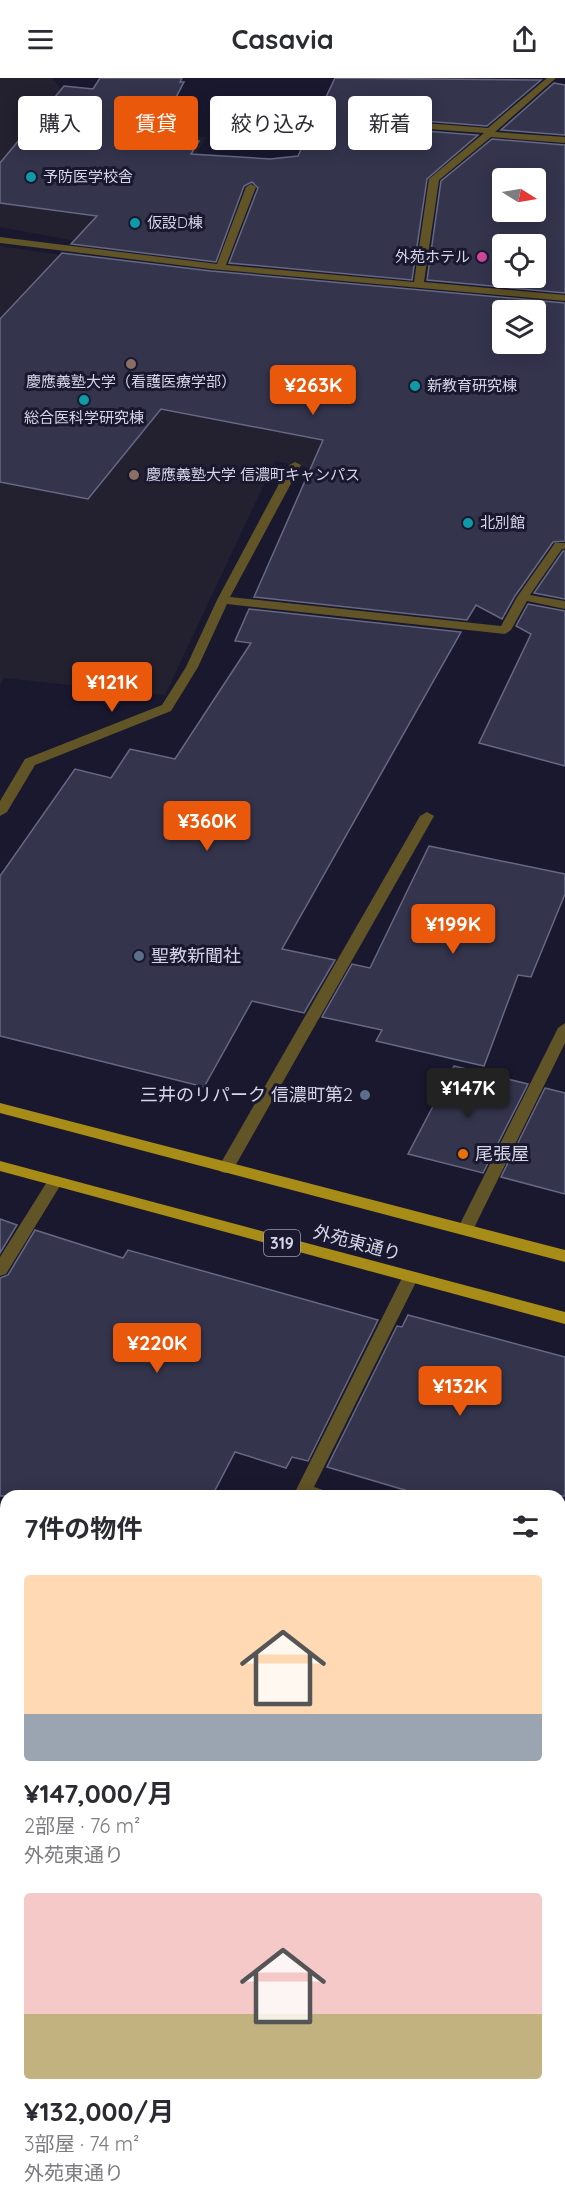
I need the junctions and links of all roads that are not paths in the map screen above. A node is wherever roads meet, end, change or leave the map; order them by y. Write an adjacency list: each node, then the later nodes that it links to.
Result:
1 (552, 78): 3 (street)
2 (432, 127): 3 (street)
3 (490, 133): 4 (street); 8 (street)
4 (565, 141)
5 (251, 187): 7 (street)
6 (0, 240): 7 (street)
7 (221, 266): 8 (street)
8 (419, 284): 9 (street)
9 (565, 298)
10 (295, 465): 13 (street)
11 (565, 546): 12 (street)
12 (524, 597): 13 (street); 14 (street)
13 (223, 600): 15 (street)
14 (565, 605)
15 (0, 812)
16 (427, 816): 20 (street)
17 (565, 1028): 22 (street)
18 (0, 1108): 20 (main road)
19 (0, 1166): 21 (main road, 外苑東通り / 319)
20 (226, 1168): 22 (main road)
21 (55, 1181): 24 (street); 25 (main road, 外苑東通り / 319)
22 (465, 1230): 23 (main road)
23 (565, 1256)
24 (0, 1270)
25 (410, 1278): 26 (main road, 外苑東通り / 319); 27 (street)
26 (565, 1318)
27 (310, 1490)

